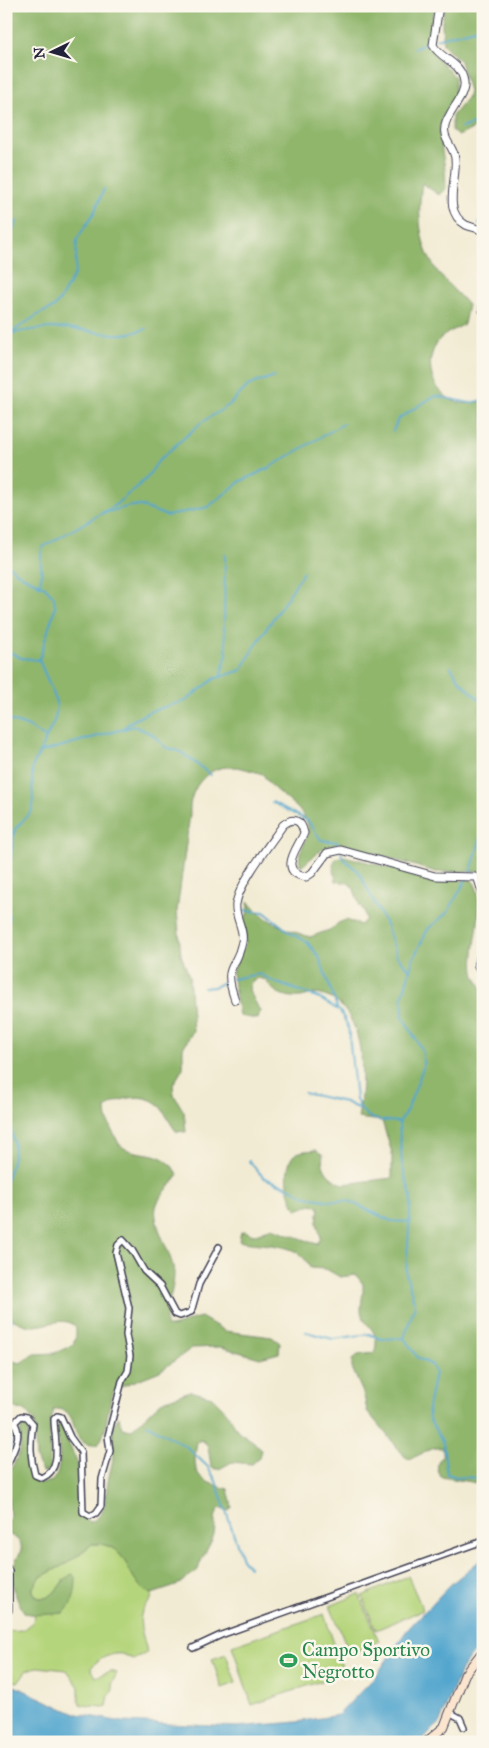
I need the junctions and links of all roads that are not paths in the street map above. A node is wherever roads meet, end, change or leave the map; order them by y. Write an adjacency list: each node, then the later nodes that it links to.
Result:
1 (438, 6): 2 (street)
2 (483, 233)
3 (483, 280): 4 (street)
4 (483, 311)
5 (483, 895): 8 (street)
6 (483, 945): 7 (street)
7 (483, 979)
8 (236, 1000)
9 (219, 1247): 11 (street)
10 (6, 1416): 11 (street)
11 (15, 1422): 12 (street)
12 (6, 1468)
13 (483, 1541): 16 (street)
14 (6, 1567): 15 (street)
15 (8, 1610)
16 (193, 1648)
17 (483, 1651): 18 (main road)
18 (451, 1713): 19 (street); 20 (main road)
19 (464, 1727)
20 (426, 1742)

